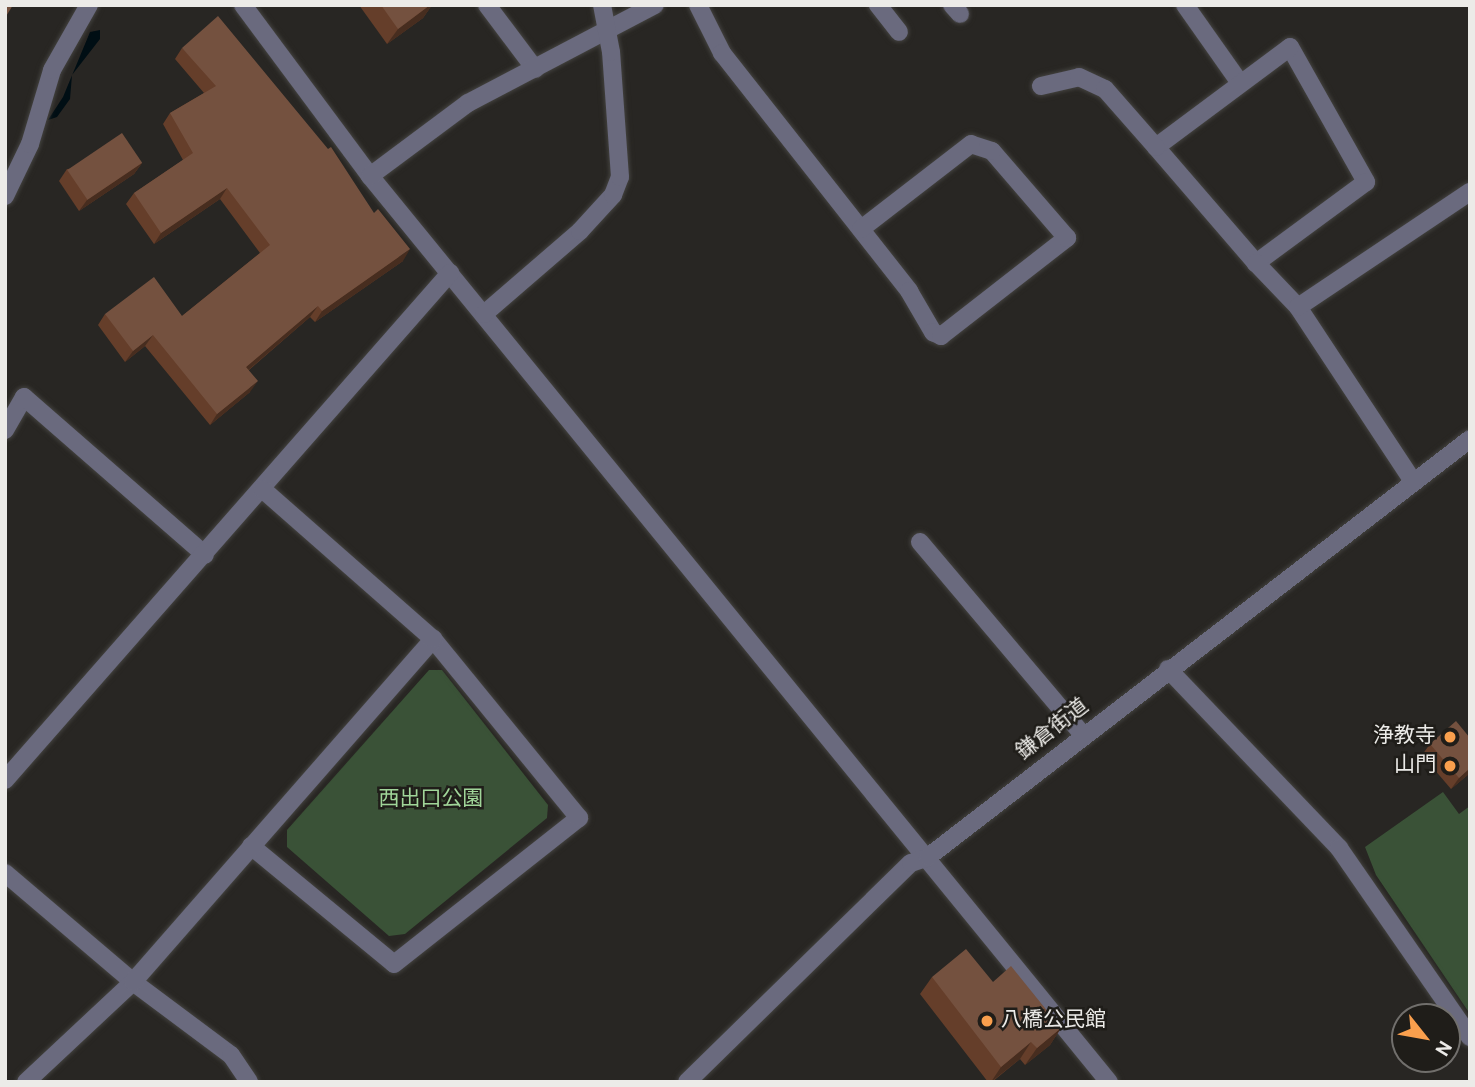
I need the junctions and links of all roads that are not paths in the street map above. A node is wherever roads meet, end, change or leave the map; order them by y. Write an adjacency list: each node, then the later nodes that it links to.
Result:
1 (89, 5): 17 (street)
2 (243, 5): 15 (street)
3 (487, 5): 11 (street)
4 (602, 5): 10 (street)
5 (655, 5): 10 (street)
6 (698, 5): 18 (street)
7 (878, 5): 9 (street)
8 (1193, 8): 12 (street)
9 (899, 32)
10 (604, 33): 11 (street); 22 (street)
11 (535, 69): 15 (street)
12 (1240, 83): 14 (street); 19 (street)
13 (1041, 86): 14 (street)
14 (1156, 146): 19 (street)
15 (370, 176): 20 (street)
16 (1470, 192): 21 (street)
17 (5, 196)
18 (861, 229): 18 (street)
19 (1256, 263): 21 (street)
20 (450, 273): 22 (street); 26 (street)
21 (1298, 307): 25 (street)
22 (484, 314): 34 (street)
23 (5, 430): 28 (street)
24 (1470, 439): 25 (street, 鎌倉街道)
25 (1412, 480): 30 (street, 鎌倉街道)
26 (262, 489): 28 (street); 29 (street)
27 (920, 542): 31 (street)
28 (205, 555): 32 (street)
29 (433, 639): 33 (street); 33 (street)
30 (1168, 669): 31 (street, 鎌倉街道); 37 (street)
31 (1083, 736): 34 (street, 鎌倉街道)
32 (5, 780)
33 (251, 846): 36 (street)
34 (928, 857): 40 (street, 鎌倉街道); 41 (street)
35 (5, 873): 36 (street)
36 (133, 982): 38 (street); 39 (street)
37 (1470, 1037)
38 (26, 1082)
39 (249, 1082)
40 (687, 1082)
41 (1109, 1082)

